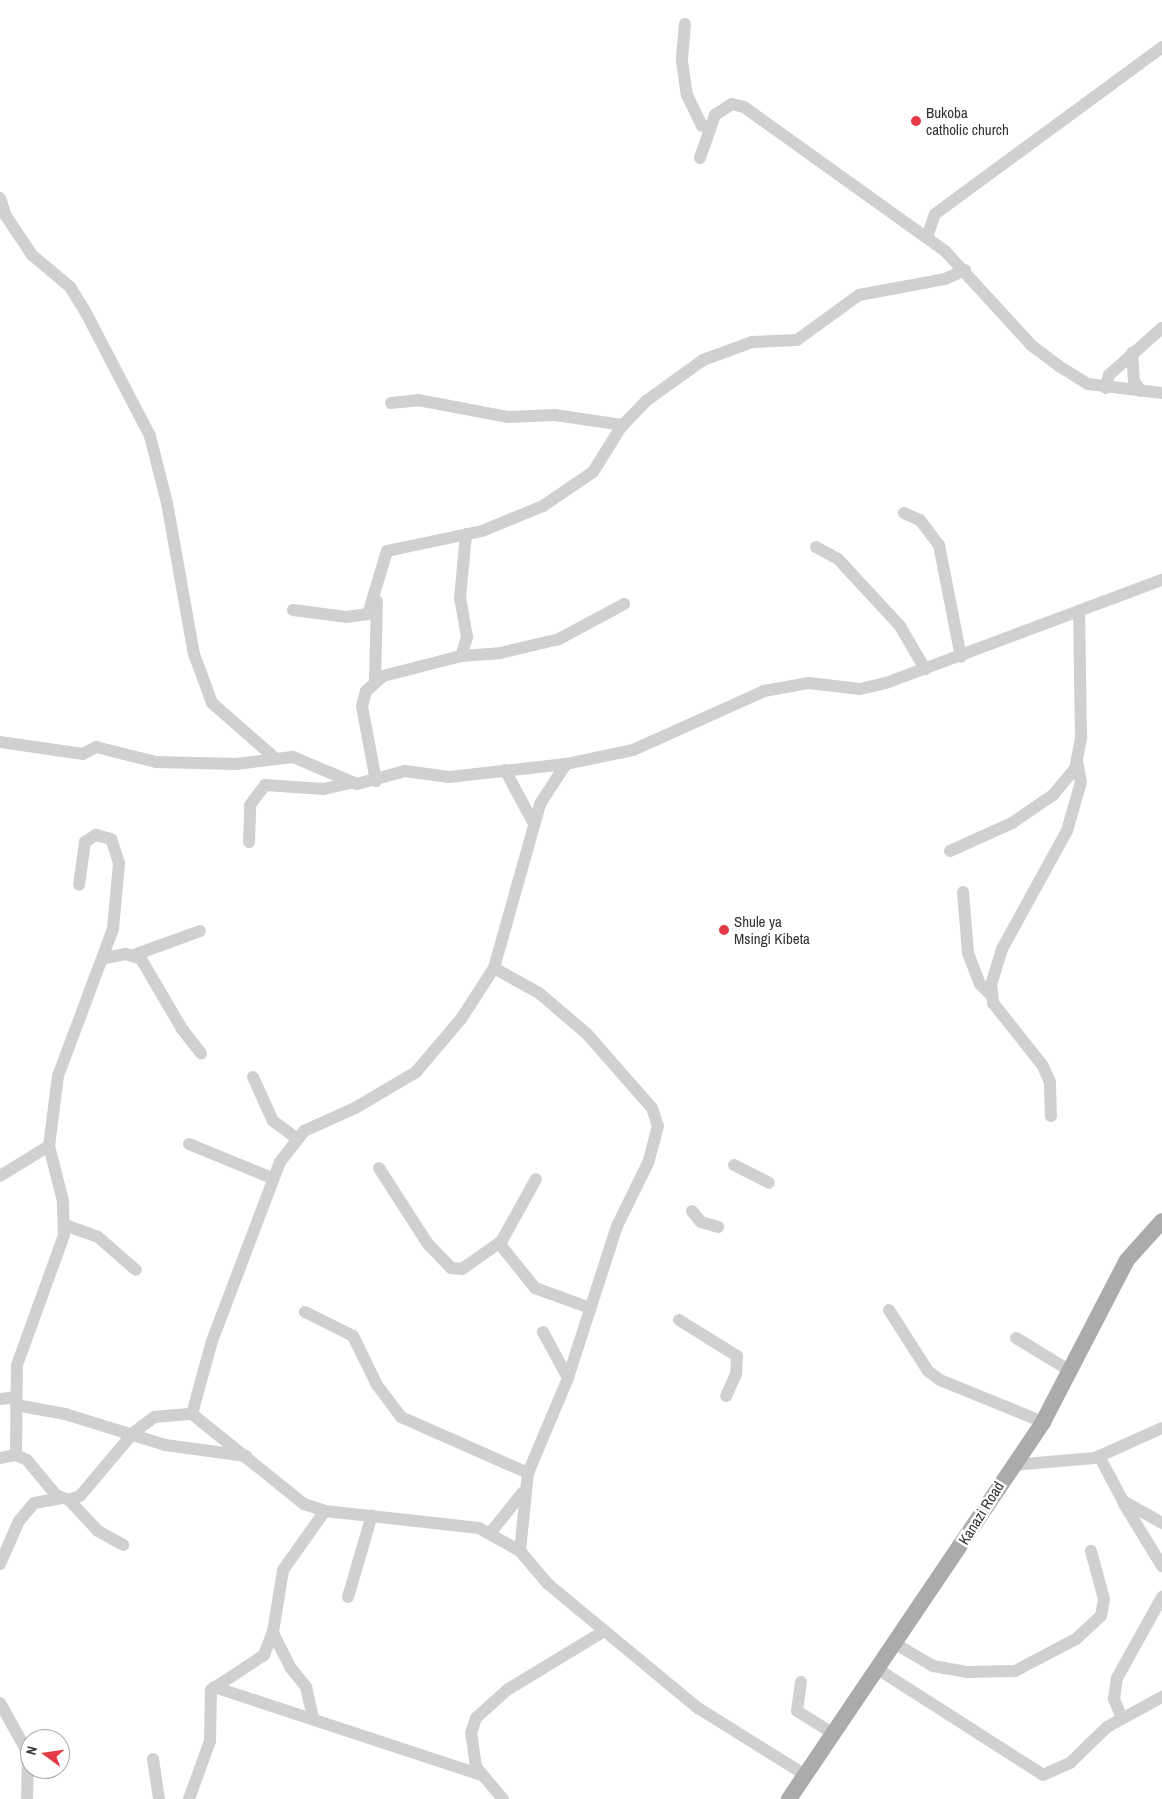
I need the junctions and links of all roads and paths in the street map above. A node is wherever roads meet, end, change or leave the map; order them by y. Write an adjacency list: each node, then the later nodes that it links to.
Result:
1 (685, 24): 3 (street)
2 (1162, 47): 6 (street)
3 (710, 128): 4 (street); 6 (street)
4 (700, 158)
5 (0, 198): 28 (street)
6 (927, 237): 7 (street)
7 (966, 270): 10 (street); 14 (street)
8 (1162, 328): 9 (street)
9 (1132, 353): 10 (street); 11 (street)
10 (1106, 388): 11 (street)
11 (1141, 391): 12 (street)
12 (1162, 393)
13 (391, 403): 14 (street)
14 (623, 425): 16 (street)
15 (904, 513): 24 (street)
16 (466, 534): 19 (street); 23 (street)
17 (816, 548): 25 (street)
18 (1162, 580): 22 (street)
19 (377, 592): 21 (street); 26 (street)
20 (624, 604): 23 (street)
21 (293, 610)
22 (1079, 611): 24 (street); 29 (street)
23 (461, 656): 26 (street)
24 (961, 657): 25 (street)
25 (925, 669): 30 (street)
26 (375, 680): 32 (street)
27 (0, 742): 28 (street)
28 (276, 759): 33 (street)
29 (1077, 762): 36 (street); 43 (street)
30 (566, 764): 31 (street); 34 (street)
31 (505, 770): 32 (street); 34 (street)
32 (376, 781): 33 (street)
33 (350, 783): 35 (street)
34 (534, 824): 42 (street)
35 (249, 842)
36 (950, 851)
37 (79, 885): 41 (street)
38 (963, 892): 43 (street)
39 (200, 932): 40 (street)
40 (134, 955): 41 (street); 44 (street)
41 (105, 958): 49 (street)
42 (494, 968): 47 (street); 62 (street)
43 (991, 995): 46 (street)
44 (201, 1053)
45 (253, 1077): 47 (street)
46 (1051, 1116)
47 (296, 1138): 53 (street)
48 (189, 1144): 53 (street)
49 (49, 1146): 52 (street); 58 (street)
50 (734, 1165): 55 (street)
51 (379, 1168): 60 (street)
52 (0, 1176)
53 (272, 1178): 73 (street)
54 (536, 1180): 60 (street)
55 (769, 1183)
56 (692, 1211): 59 (street)
57 (1162, 1221): 68 (main road, Kanazi Road)
58 (65, 1225): 61 (street); 72 (street)
59 (718, 1227)
60 (500, 1244): 62 (street)
61 (136, 1270)
62 (590, 1308): 69 (street)
63 (889, 1310): 74 (street)
64 (305, 1312): 82 (street)
65 (679, 1320): 70 (street)
66 (543, 1332): 69 (street)
67 (1016, 1338): 68 (street)
68 (1067, 1369): 74 (main road, Kanazi Road)
69 (568, 1378): 82 (street)
70 (726, 1396)
71 (0, 1399): 72 (street)
72 (16, 1401): 76 (street); 77 (street)
73 (192, 1414): 76 (street); 78 (street)
74 (1043, 1422): 81 (main road, Kanazi Road)
75 (1162, 1428): 79 (street)
76 (133, 1433): 78 (street); 84 (street)
77 (16, 1455): 80 (street); 84 (street)
78 (246, 1456): 86 (street)
79 (1099, 1456): 81 (street); 85 (street)
80 (0, 1458)
81 (1012, 1465): 99 (main road, Kanazi Road)
82 (528, 1473): 83 (street)
83 (524, 1490): 89 (street); 91 (street)
84 (65, 1499): 90 (street); 93 (street)
85 (1123, 1502): 88 (street); 94 (street)
86 (325, 1511): 87 (street); 98 (street)
87 (372, 1516): 89 (street); 95 (street)
88 (1162, 1523)
89 (491, 1532): 91 (street)
90 (123, 1545)
91 (520, 1551): 97 (street)
92 (1092, 1551): 99 (street)
93 (0, 1564)
94 (1162, 1566)
95 (348, 1596)
96 (1162, 1597): 106 (street)
97 (604, 1631): 109 (street); 110 (street)
98 (273, 1633): 102 (street); 105 (street)
99 (894, 1643): 100 (main road, Kanazi Road)
100 (876, 1668): 106 (street); 107 (main road, Kanazi Road)
101 (801, 1682): 107 (street)
102 (214, 1687): 105 (street); 113 (street)
103 (1162, 1696): 106 (street)
104 (0, 1703): 111 (street)
105 (313, 1718): 109 (street)
106 (1122, 1718)
107 (834, 1734): 110 (main road, Kanazi Road)
108 (153, 1759): 112 (street)
109 (482, 1775): 114 (street)
110 (807, 1776): 115 (main road, Kanazi Road)
111 (27, 1799)
112 (159, 1799)
113 (189, 1799)
114 (504, 1799)
115 (789, 1799)

